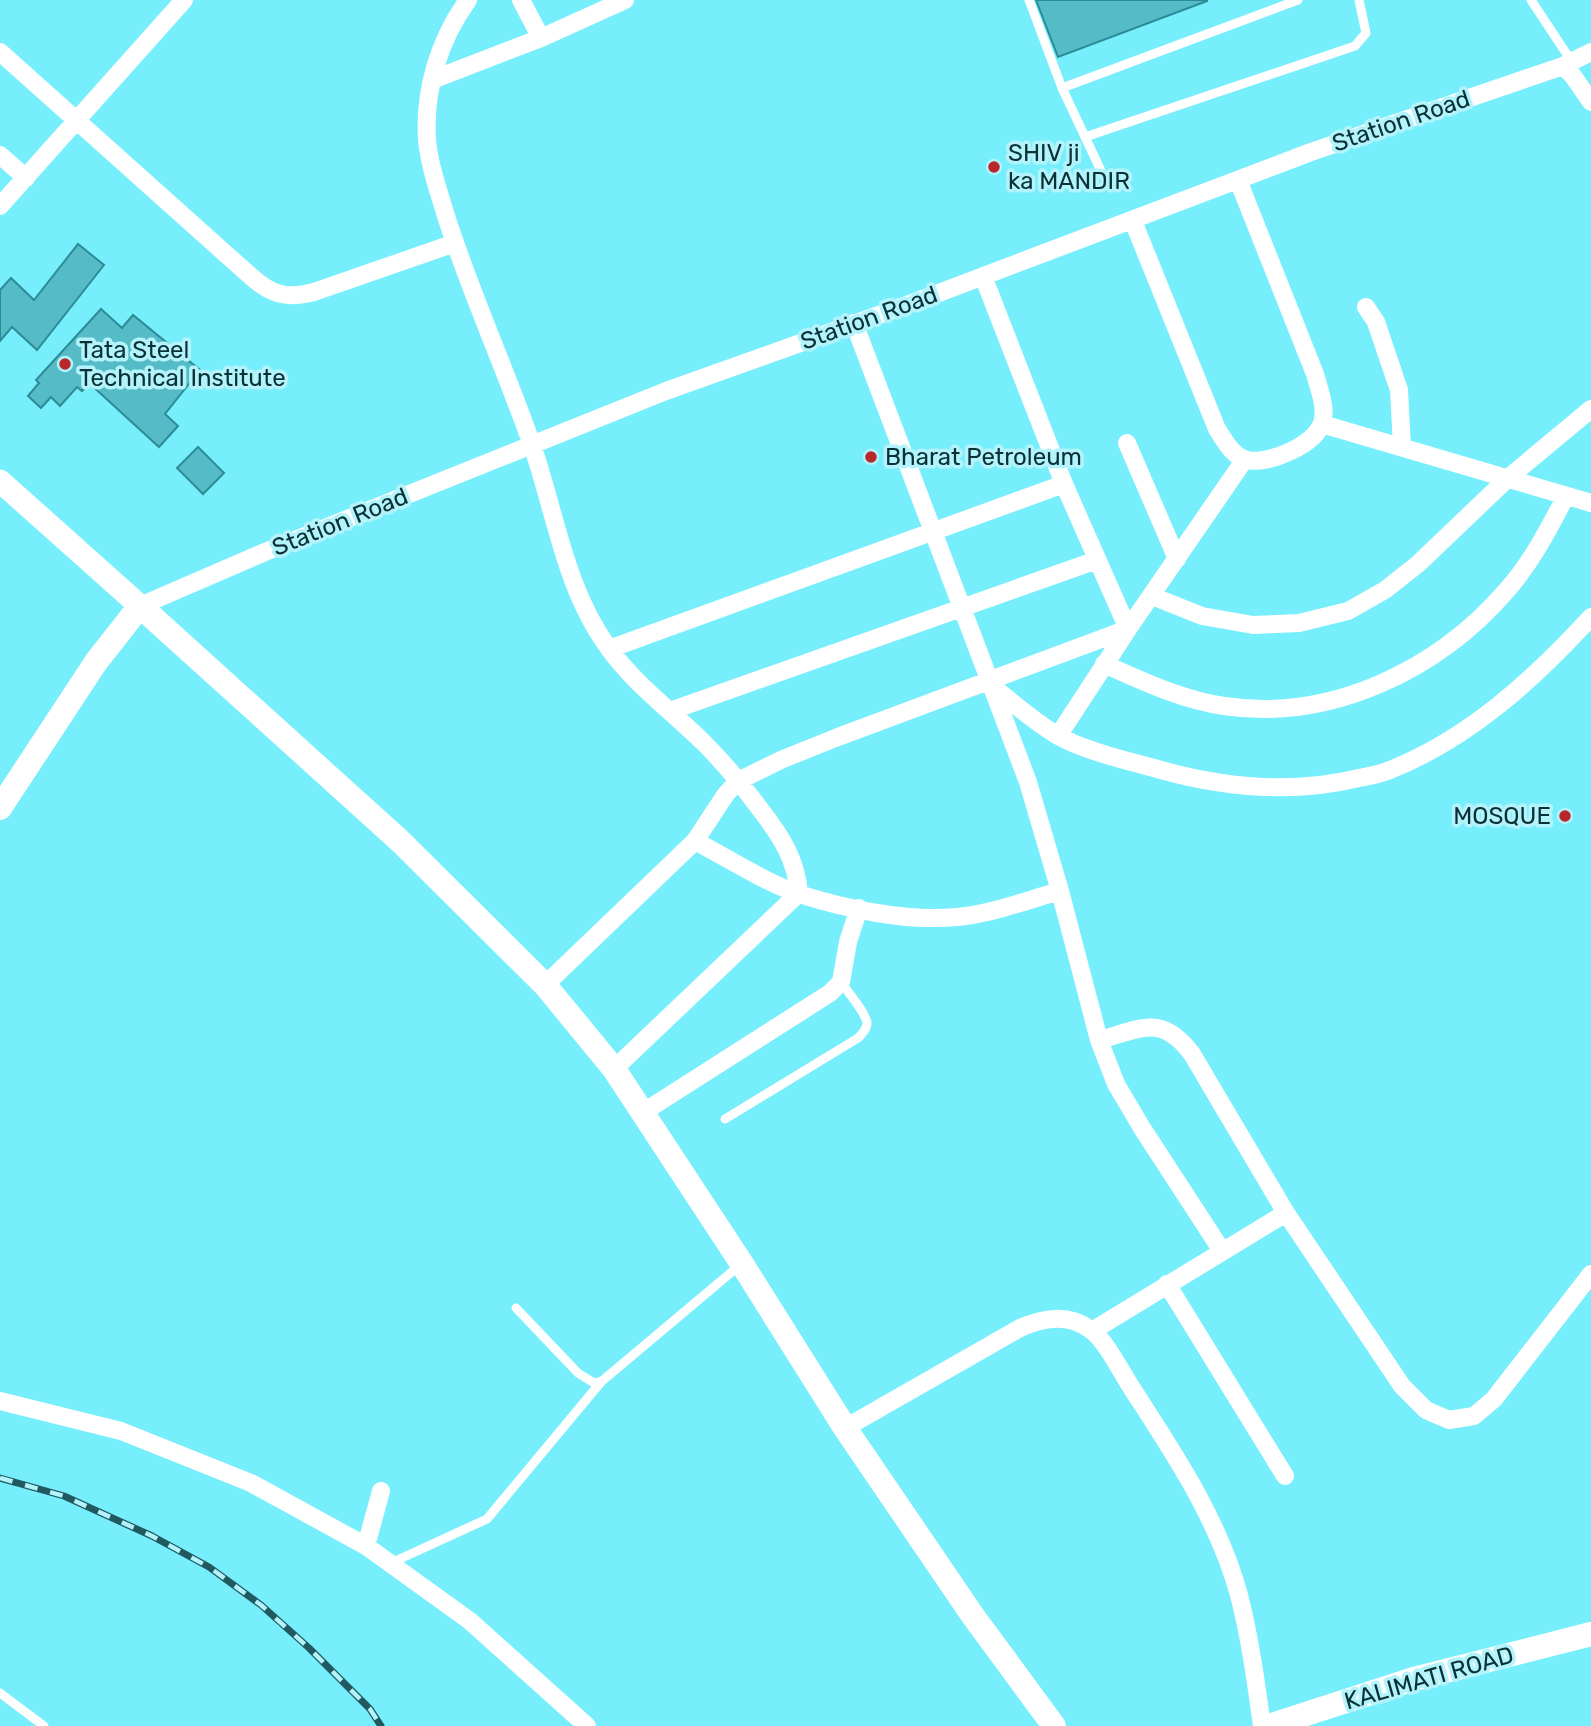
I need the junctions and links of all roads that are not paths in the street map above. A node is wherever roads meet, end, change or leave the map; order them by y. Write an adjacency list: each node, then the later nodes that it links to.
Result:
1 (468, 0): 13 (street)
2 (521, 0): 9 (street)
3 (625, 0): 9 (street)
4 (1029, 0): 14 (lane)
5 (1298, 0): 14 (lane)
6 (1359, 0): 17 (lane)
7 (1531, 0): 12 (lane)
8 (181, 1): 16 (street)
9 (541, 38): 13 (street)
10 (0, 52): 16 (street)
11 (1591, 52): 12 (street, Station Road)
12 (1567, 64): 15 (street); 21 (street, Station Road)
13 (432, 80): 24 (street)
14 (1062, 88): 17 (lane)
15 (1591, 102)
16 (77, 122): 20 (street); 24 (street)
17 (1085, 137): 19 (lane)
18 (0, 155): 20 (street)
19 (1103, 175)
20 (26, 178): 22 (street)
21 (1238, 180): 23 (street, Station Road); 29 (street)
22 (0, 206)
23 (1133, 221): 25 (street, Station Road); 33 (street)
24 (455, 243): 31 (street)
25 (983, 276): 27 (street, Station Road); 36 (street)
26 (1366, 307): 32 (street)
27 (854, 323): 31 (street, Station Road); 39 (street)
28 (1591, 409): 34 (street)
29 (1322, 424): 32 (street); 33 (street)
30 (1126, 443): 40 (street)
31 (532, 444): 43 (street, Station Road); 47 (street)
32 (1402, 447): 34 (street)
33 (1245, 459): 40 (street)
34 (1507, 478): 37 (street); 42 (street)
35 (0, 481): 43 (street)
36 (1064, 484): 39 (street); 41 (street)
37 (1566, 496): 38 (street); 48 (street)
38 (1591, 503)
39 (934, 532): 44 (street); 47 (street)
40 (1177, 559): 42 (street)
41 (1097, 560): 44 (street); 46 (street)
42 (1152, 596): 46 (street)
43 (140, 606): 53 (main road); 59 (main road)
44 (963, 606): 49 (street); 50 (street)
45 (1591, 617): 51 (street)
46 (1128, 629): 48 (street); 49 (street)
47 (609, 649): 50 (street)
48 (1104, 664): 51 (street)
49 (989, 682): 51 (street); 52 (street); 55 (street)
50 (670, 711): 52 (street)
51 (1058, 736)
52 (738, 781): 54 (street); 56 (street)
53 (0, 808)
54 (695, 841): 56 (street); 59 (street)
55 (1060, 891): 57 (street); 60 (street)
56 (799, 893): 57 (street); 61 (street)
57 (859, 908): 58 (street)
58 (841, 982): 62 (street); 63 (lane)
59 (545, 985): 61 (main road)
60 (1098, 1040): 64 (street); 65 (street)
61 (614, 1069): 62 (main road)
62 (642, 1113): 66 (main road)
63 (725, 1119)
64 (1286, 1213): 65 (street); 67 (street)
65 (1222, 1251): 68 (street)
66 (742, 1264): 71 (lane); 73 (main road)
67 (1591, 1274)
68 (1167, 1284): 70 (street); 74 (street)
69 (516, 1308): 71 (lane)
70 (1091, 1331): 73 (street); 83 (street)
71 (602, 1381): 77 (lane)
72 (0, 1401): 76 (street)
73 (845, 1429): 82 (main road)
74 (1285, 1476)
75 (381, 1490): 76 (street)
76 (366, 1546): 77 (street)
77 (390, 1564): 81 (street)
78 (1591, 1633): 84 (main road, KALIMATI ROAD)
79 (0, 1693): 80 (lane)
80 (44, 1726)
81 (587, 1726)
82 (1054, 1726)
83 (1262, 1726)
84 (1269, 1726)

